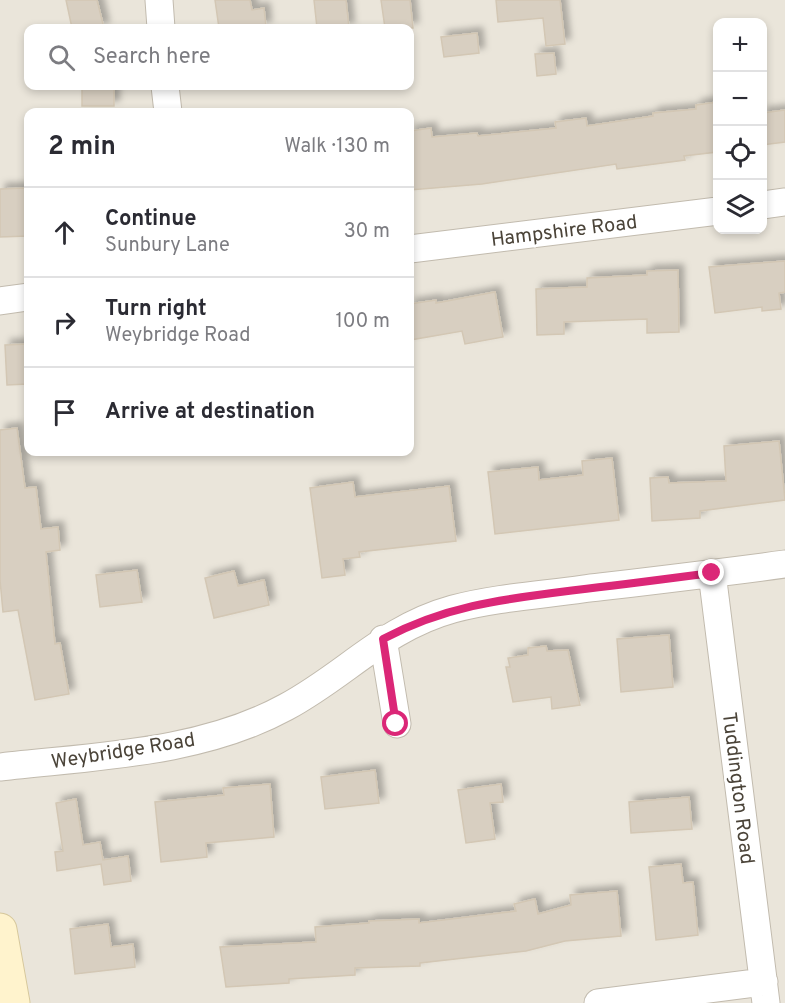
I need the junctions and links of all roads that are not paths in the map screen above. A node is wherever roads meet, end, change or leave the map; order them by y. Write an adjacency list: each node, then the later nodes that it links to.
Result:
1 (159, 0): 2 (street)
2 (161, 24)
3 (165, 90): 4 (street)
4 (168, 108)
5 (785, 202): 6 (street)
6 (767, 204)
7 (713, 211): 8 (street, Hampshire Road)
8 (414, 249)
9 (24, 298): 10 (street)
10 (0, 301)
11 (785, 564): 12 (street, Weybridge Road)
12 (712, 573): 13 (street, Weybridge Road); 17 (street, Tuddington Road)
13 (383, 639): 14 (street); 15 (street, Weybridge Road)
14 (396, 724)
15 (0, 768)
16 (0, 930): 18 (street)
17 (765, 993): 19 (street)
18 (13, 1003)
19 (598, 1003)

